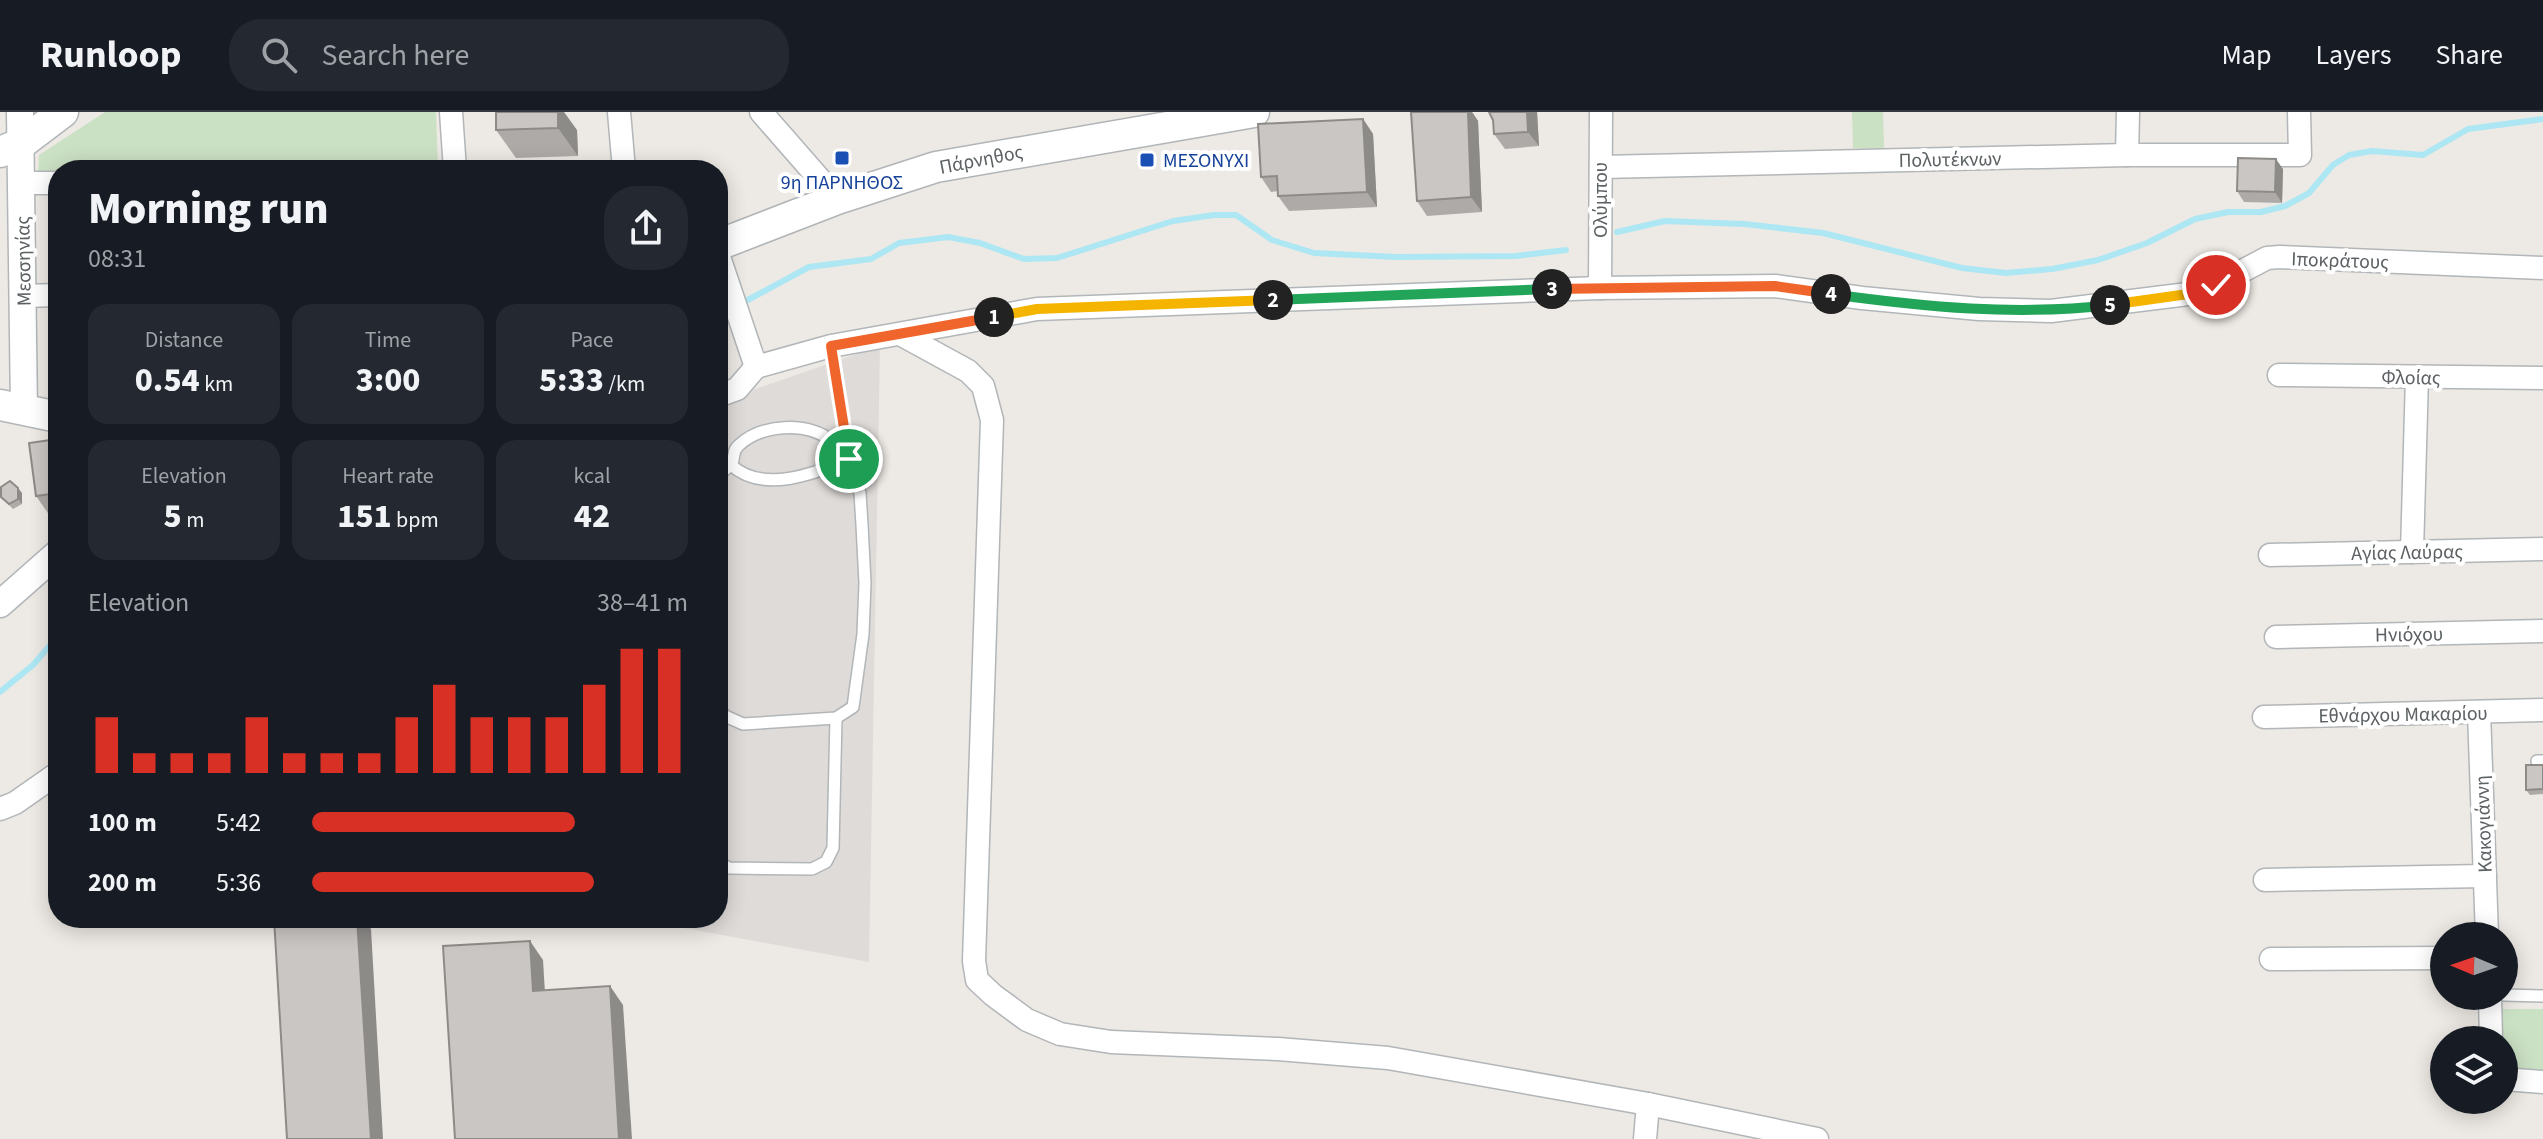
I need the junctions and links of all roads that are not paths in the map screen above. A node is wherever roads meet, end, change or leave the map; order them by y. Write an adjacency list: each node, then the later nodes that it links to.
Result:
1 (20, 112): 11 (street, Μεσσηνίας)
2 (63, 112): 11 (main road)
3 (451, 112): 13 (street)
4 (619, 112): 14 (street)
5 (761, 112): 18 (street)
6 (1254, 112): 10 (main road, Πάρνηθος)
7 (1601, 112): 15 (street, Ολύμπου)
8 (2128, 112): 12 (street)
9 (2299, 112): 12 (street, Πολυτέκνων)
10 (1190, 117): 18 (main road, Πάρνηθος)
11 (11, 147): 16 (street, Μεσσηνίας)
12 (2127, 155): 15 (street, Πολυτέκνων)
13 (454, 160)
14 (623, 160)
15 (1601, 167): 22 (street, Ολύμπου)
16 (22, 183): 17 (street); 24 (street, Μεσσηνίας)
17 (48, 183)
18 (837, 199): 19 (main road, Πάρνηθος)
19 (728, 252)
20 (2543, 268): 22 (street, Ιποκράτους)
21 (728, 281): 27 (street)
22 (1600, 288): 25 (street, Ιποκράτους)
23 (48, 295): 24 (street)
24 (23, 296): 32 (street, Μεσσηνίας)
25 (902, 335): 26 (street, Ιποκράτους); 61 (street)
26 (831, 346): 27 (street, Ιποκράτους); 34 (lane)
27 (756, 367): 31 (street)
28 (2279, 375): 29 (street, Φλοίας)
29 (2417, 377): 30 (street, Φλοίας); 38 (street)
30 (2543, 378)
31 (728, 392)
32 (12, 408): 33 (main road)
33 (48, 415)
34 (849, 459): 35 (lane); 35 (lane); 48 (lane)
35 (731, 465): 36 (lane)
36 (728, 467)
37 (2543, 549): 38 (street, Αγίας Λαύρας)
38 (2412, 552): 39 (street, Αγίας Λαύρας)
39 (2270, 555)
40 (48, 562): 41 (street)
41 (0, 604)
42 (2543, 631): 43 (street, Ηνιόχου)
43 (2276, 637)
44 (2543, 710): 45 (street, Εθνάρχου Μακαρίου)
45 (2479, 712): 47 (street, Εθνάρχου Μακαρίου); 52 (street, Κακογιάννη)
46 (728, 717): 48 (lane)
47 (2264, 717)
48 (836, 718): 51 (lane)
49 (48, 780): 50 (street)
50 (0, 809)
51 (728, 867)
52 (2485, 876): 53 (street); 54 (street, Κακογιάννη)
53 (2265, 880)
54 (2487, 922)
55 (2430, 958): 56 (street)
56 (2271, 959)
57 (2518, 995): 58 (lane)
58 (2543, 996)
59 (2518, 1080): 60 (street)
60 (2543, 1082)
61 (1648, 1104): 62 (street); 63 (street)
62 (1645, 1139)
63 (1817, 1139)

